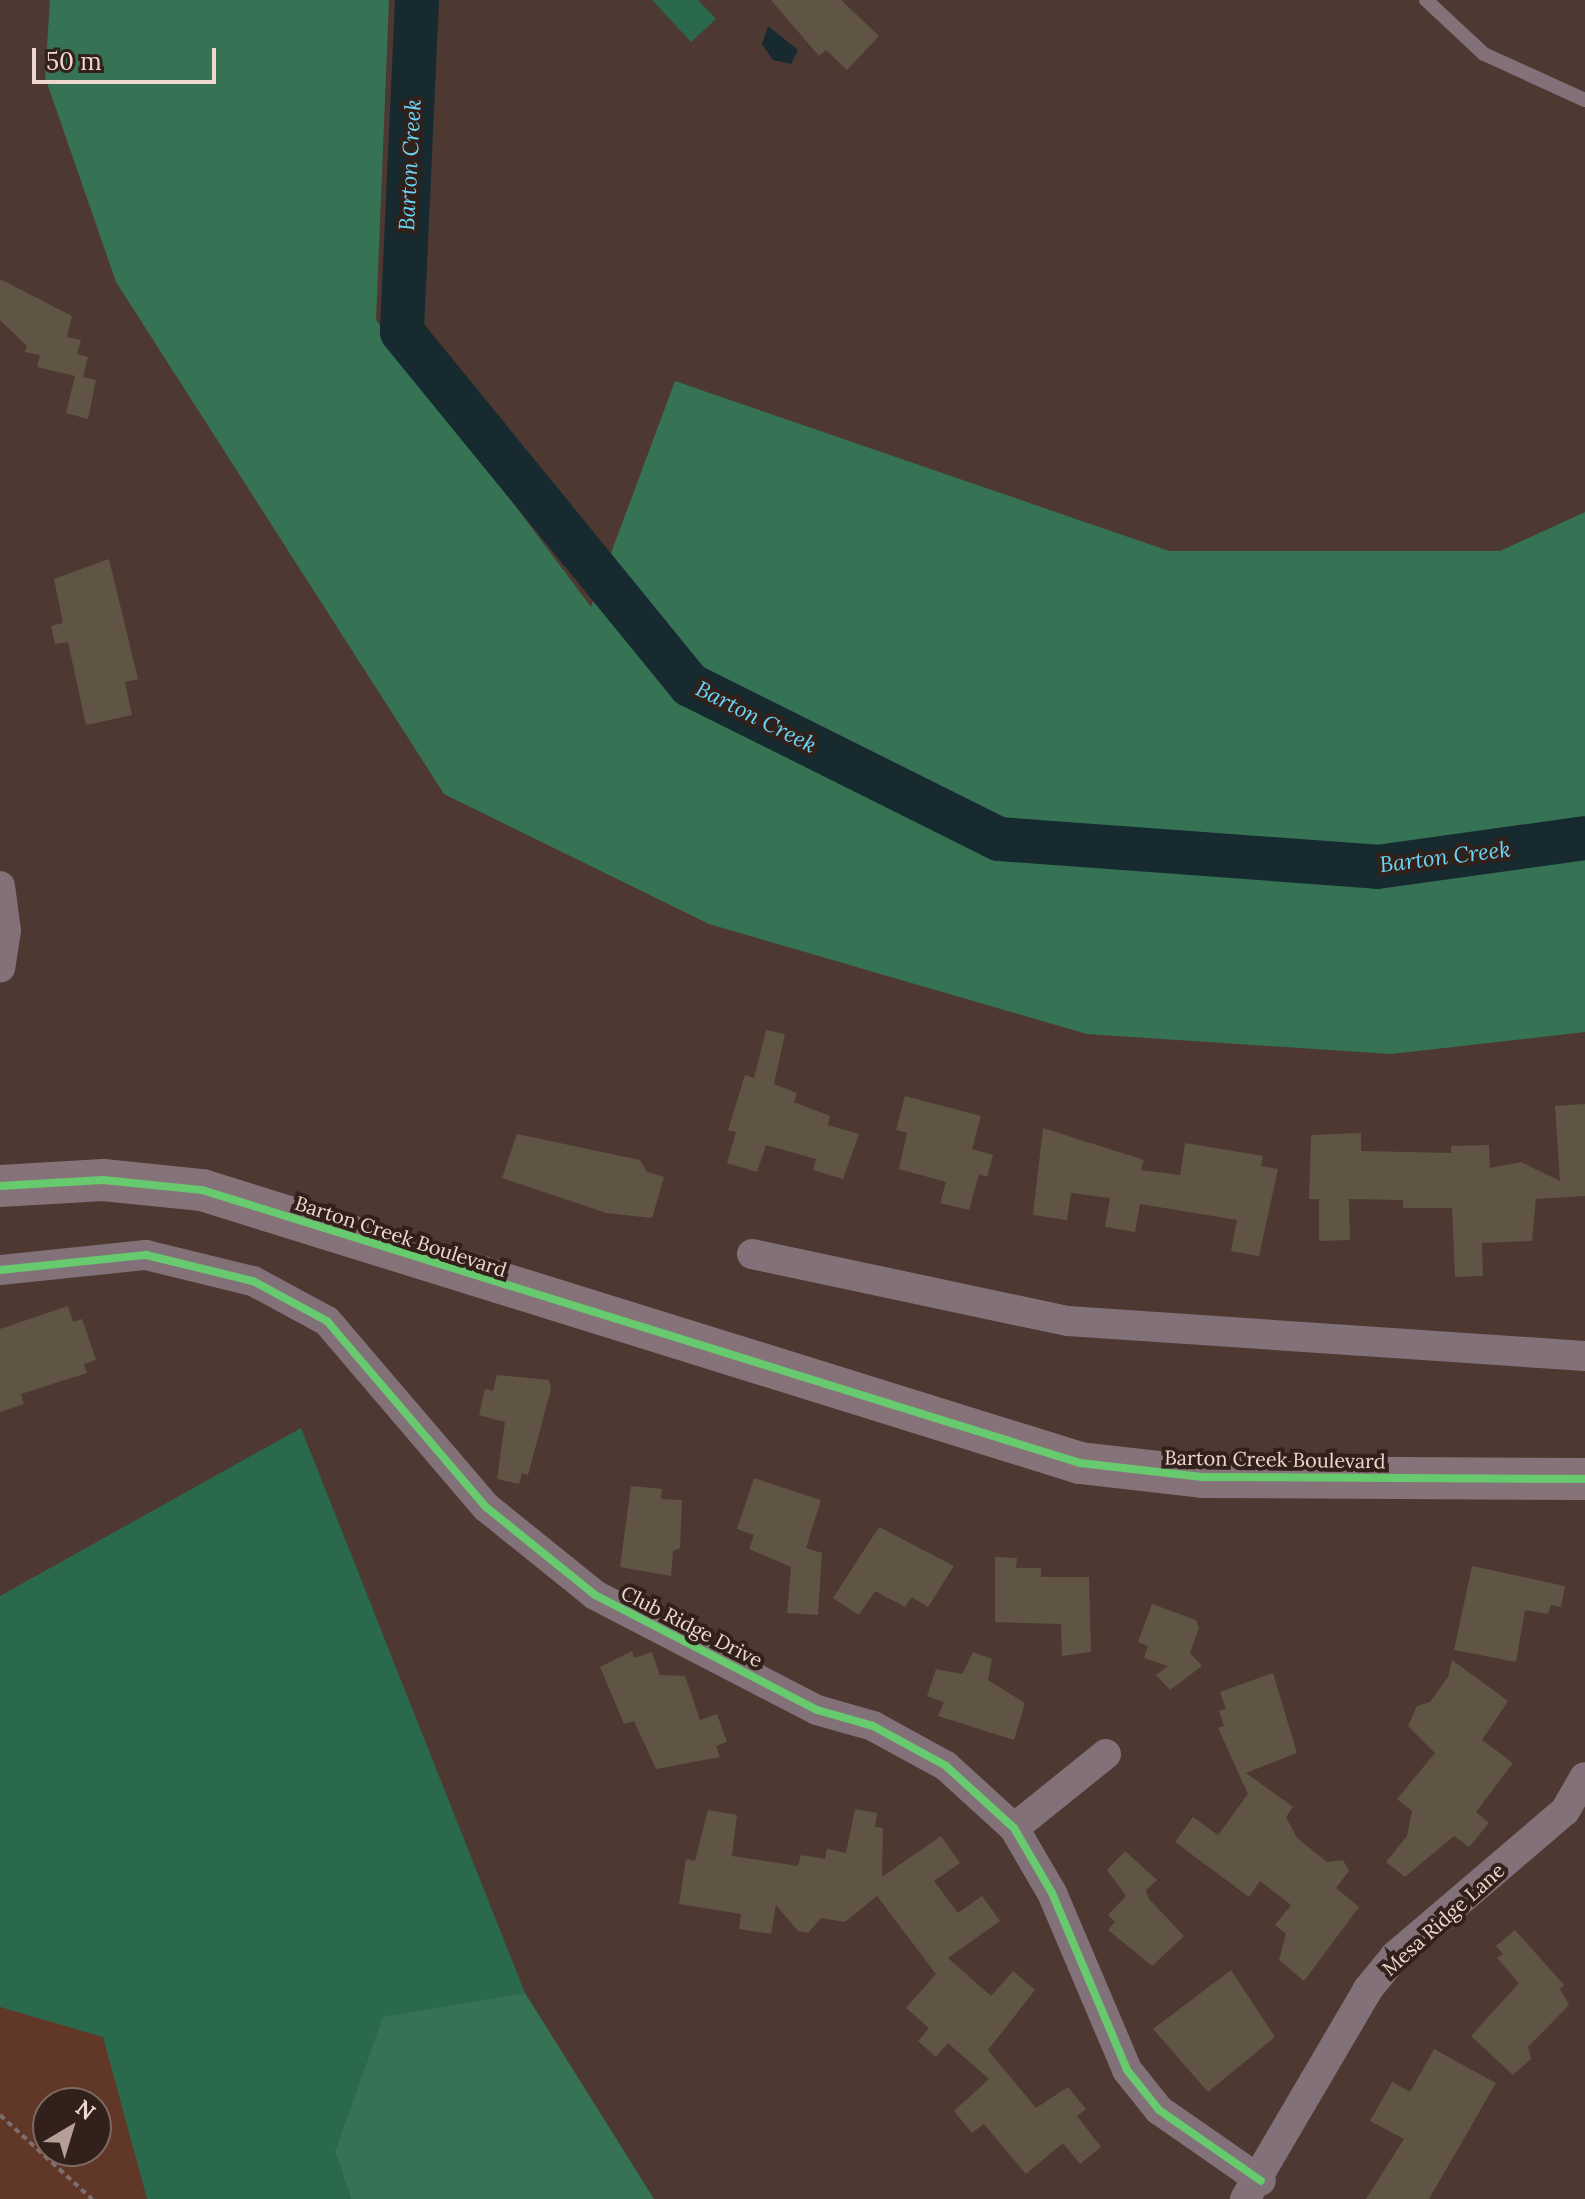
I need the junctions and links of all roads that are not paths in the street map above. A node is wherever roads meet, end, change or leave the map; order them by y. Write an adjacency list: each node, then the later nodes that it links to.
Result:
1 (1426, 0): 2 (lane)
2 (1585, 100)
3 (0, 886): 4 (street)
4 (0, 968)
5 (0, 1186): 9 (street, Barton Creek Boulevard)
6 (752, 1254): 8 (street)
7 (0, 1270): 12 (street, Club Ridge Drive)
8 (1585, 1356)
9 (1585, 1479)
10 (1106, 1754): 12 (street)
11 (1585, 1778): 13 (street, Mesa Ridge Lane)
12 (1014, 1828): 13 (street, Club Ridge Drive)
13 (1253, 2190)

